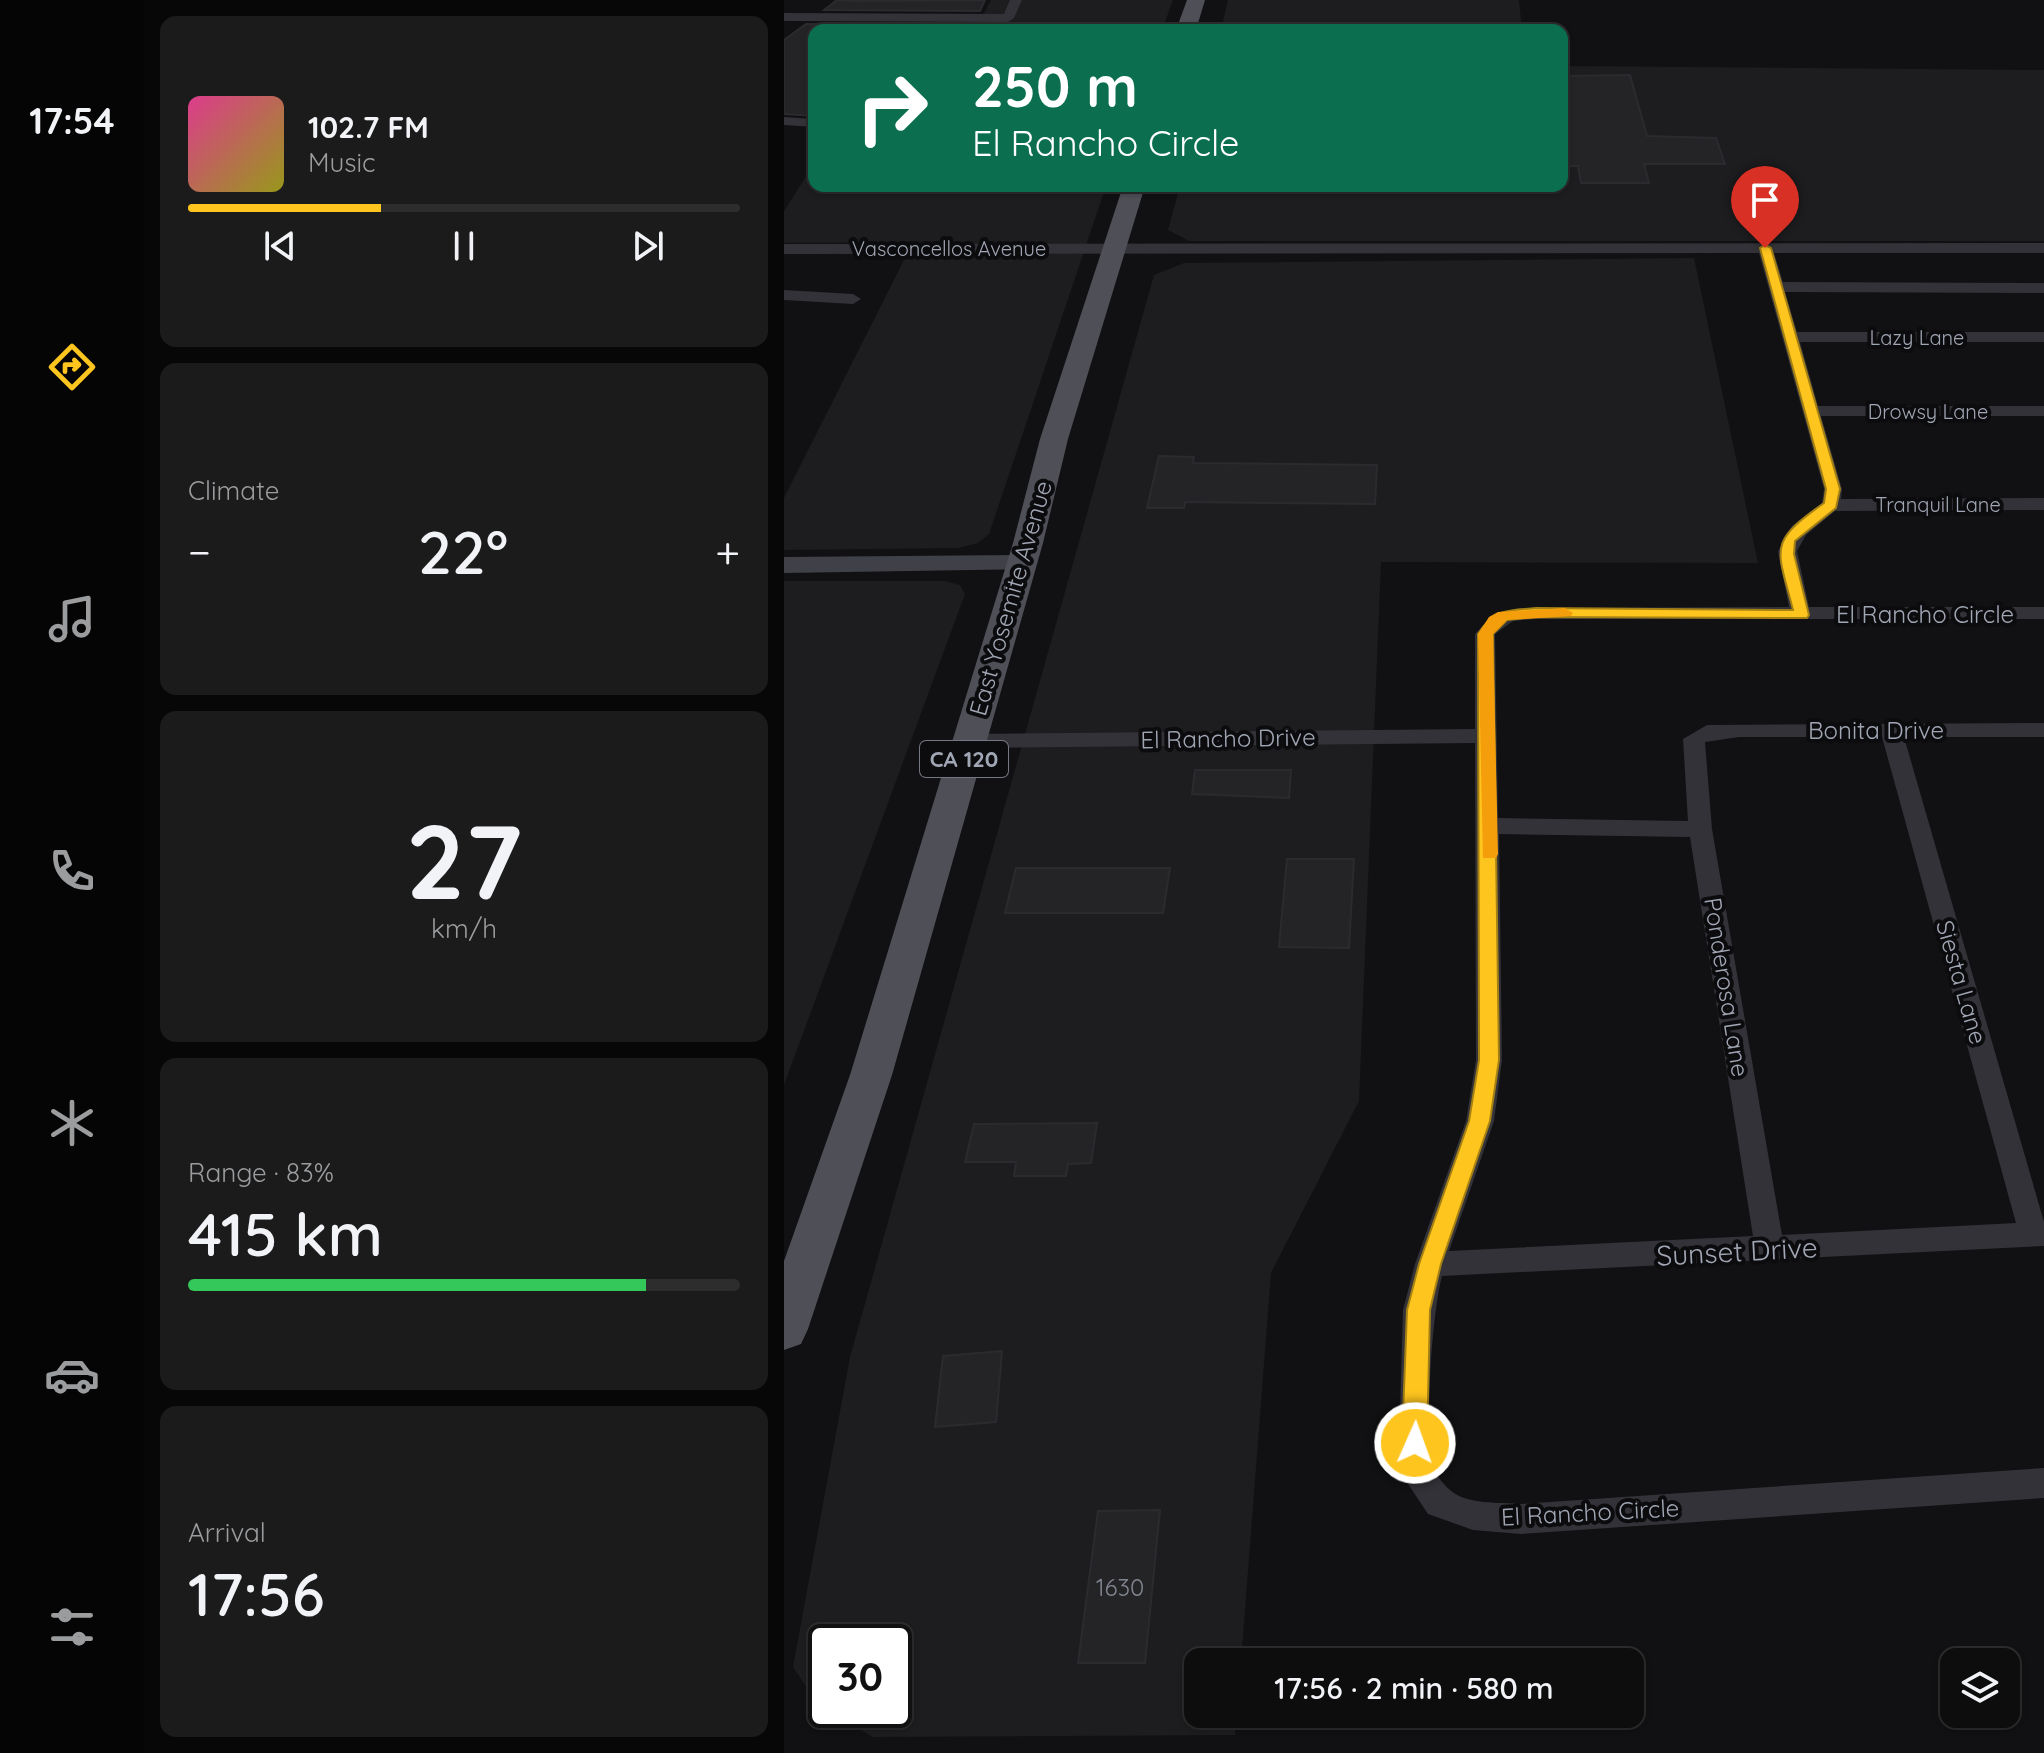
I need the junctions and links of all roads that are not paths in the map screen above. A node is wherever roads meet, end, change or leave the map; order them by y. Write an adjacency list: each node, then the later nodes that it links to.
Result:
1 (1016, 0): 3 (street)
2 (1196, 0): 6 (main road)
3 (921, 17): 4 (street); 5 (street)
4 (787, 23)
5 (916, 24)
6 (1188, 24)
7 (784, 121): 8 (street)
8 (808, 123)
9 (1132, 192): 10 (main road, East Yosemite Avenue / CA 120)
10 (1114, 247): 11 (street, Vasconcellos Avenue); 13 (street, Vasconcellos Avenue); 24 (main road, East Yosemite Avenue / CA 120)
11 (1765, 248): 12 (street, Vasconcellos Avenue); 14 (street)
12 (2044, 248)
13 (784, 249)
14 (1776, 280): 15 (street); 18 (street)
15 (2044, 288)
16 (784, 295): 17 (street)
17 (853, 299)
18 (1791, 337): 19 (street, Lazy Lane); 20 (street)
19 (2044, 337)
20 (1811, 411): 21 (street, Drowsy Lane); 23 (street)
21 (2044, 411)
22 (2044, 504): 23 (street, Tranquil Lane)
23 (1831, 505): 27 (street)
24 (1022, 563): 25 (street); 32 (main road, East Yosemite Avenue / CA 120)
25 (784, 565)
26 (2044, 613): 27 (street, El Rancho Circle)
27 (1801, 615): 31 (street, El Rancho Circle)
28 (1891, 730): 29 (street, Bonita Drive); 30 (street, Bonita Drive); 35 (street, Siesta Lane)
29 (2044, 730)
30 (1707, 732): 34 (street, Ponderosa Lane)
31 (1485, 736): 32 (street, El Rancho Drive); 33 (street, El Rancho Circle)
32 (970, 741): 38 (main road, East Yosemite Avenue / CA 120)
33 (1489, 826): 34 (street); 37 (street, El Rancho Circle)
34 (1700, 829): 36 (street, Ponderosa Lane)
35 (2039, 1234): 36 (street, Sunset Drive)
36 (1770, 1250): 37 (street, Sunset Drive)
37 (1430, 1264): 39 (street, El Rancho Circle)
38 (784, 1329)
39 (2044, 1483)

